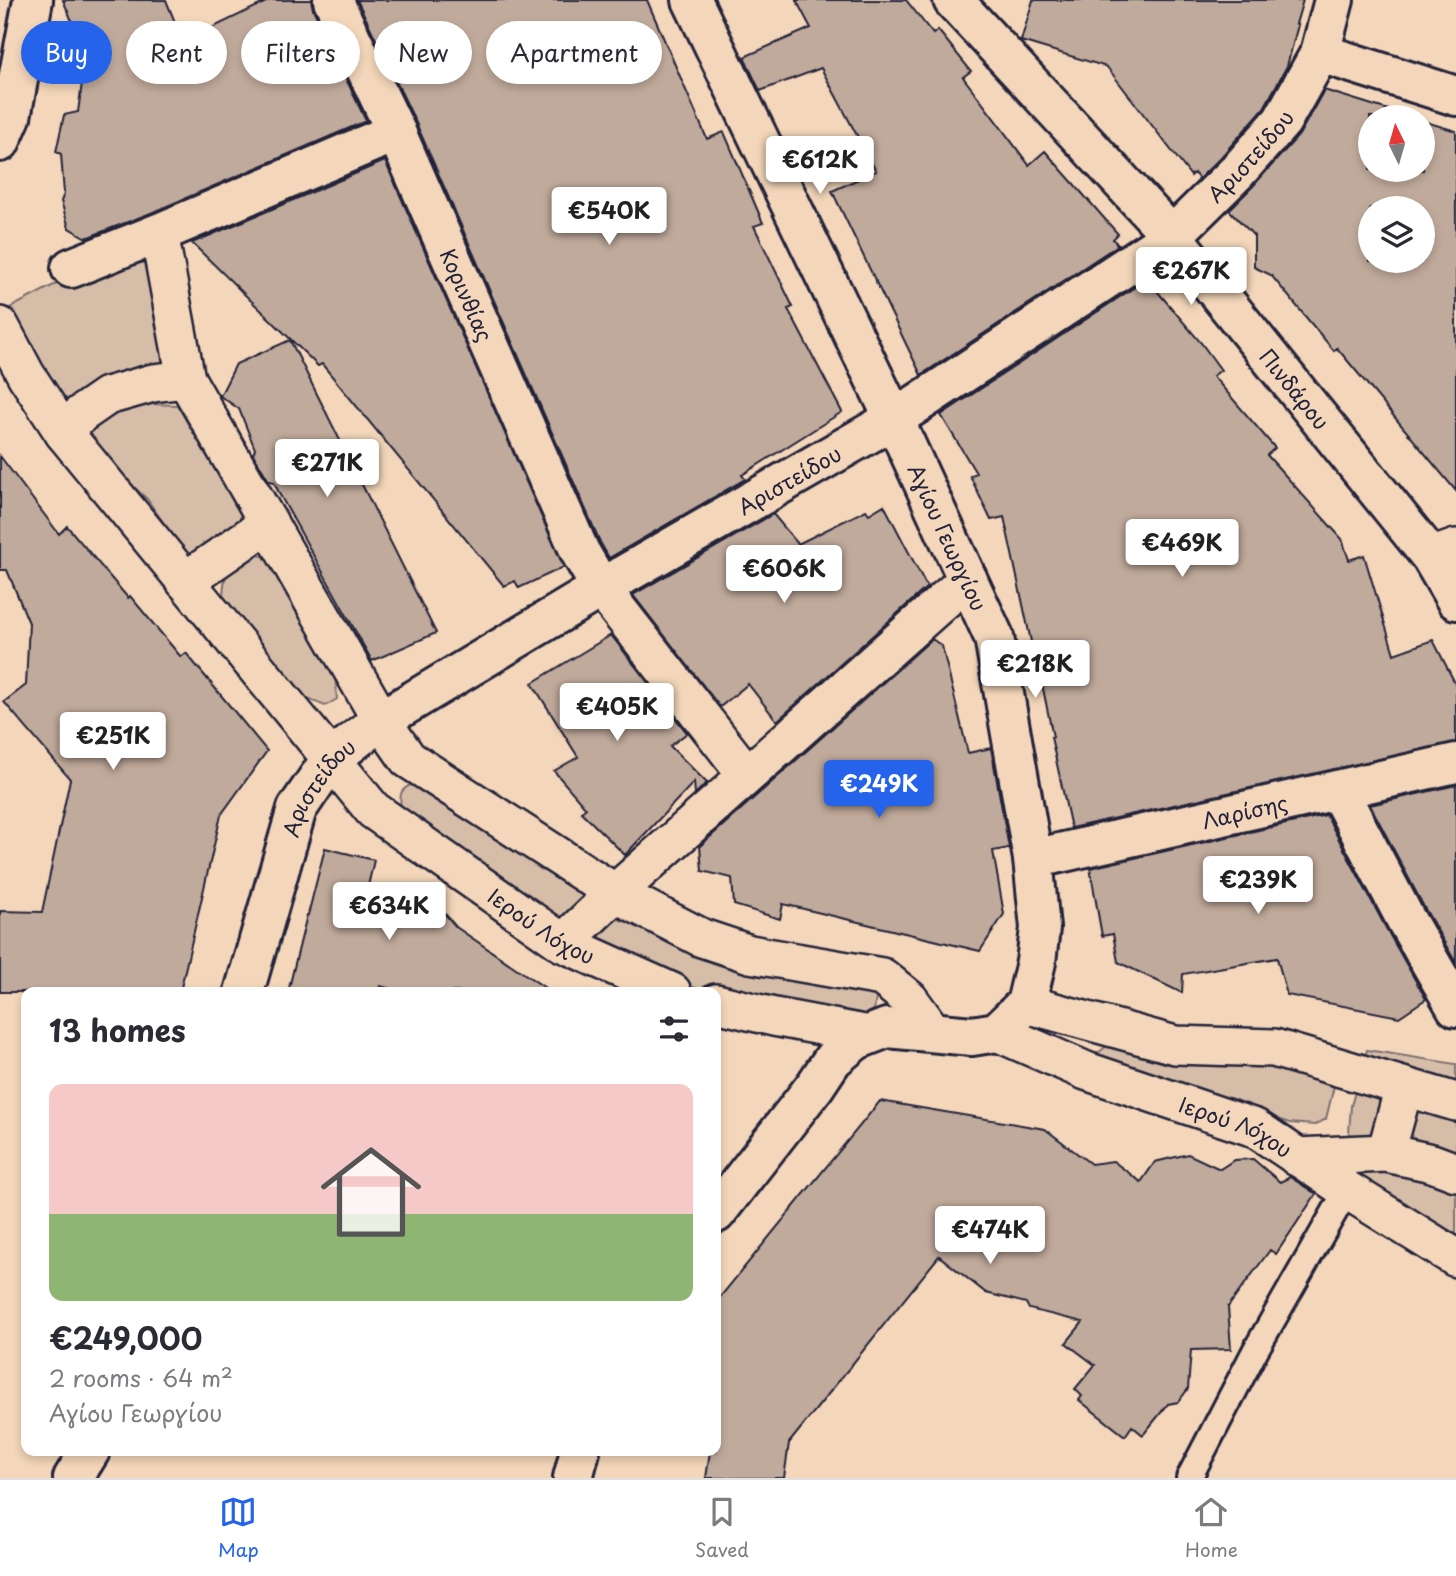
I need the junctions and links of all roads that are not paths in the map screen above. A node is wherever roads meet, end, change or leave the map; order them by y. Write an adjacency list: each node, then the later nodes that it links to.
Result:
1 (33, 0): 9 (street)
2 (333, 0): 8 (street, Κορινθίας)
3 (692, 0): 15 (street, Αγίου Γεωργίου)
4 (1334, 0): 6 (street, Αριστείδου)
5 (956, 2): 11 (street, Πινδάρου)
6 (1320, 53): 7 (street); 11 (street, Αριστείδου)
7 (1456, 96)
8 (396, 132): 10 (street); 21 (street, Κορινθίας)
9 (0, 142)
10 (159, 233): 12 (street); 14 (street)
11 (1171, 236): 15 (street, Αριστείδου); 18 (street, Πινδάρου)
12 (71, 268)
13 (0, 326): 16 (street, Ιερού Λόχου)
14 (186, 379): 16 (street); 17 (street)
15 (894, 419): 19 (street, Αγίου Γεωργίου); 21 (street, Αριστείδου)
16 (64, 433): 20 (street, Ιερού Λόχου)
17 (269, 523): 20 (street); 23 (street)
18 (1443, 552): 22 (street, Πινδάρου)
19 (968, 579): 26 (street); 28 (street, Αγίου Γεωργίου)
20 (185, 581): 24 (street, Ιερού Λόχου)
21 (601, 588): 23 (street, Αριστείδου); 26 (street)
22 (1456, 600)
23 (381, 720): 24 (street, Αριστείδου); 29 (street)
24 (331, 759): 30 (street, Ιερού Λόχου); 31 (street, Αριστείδου)
25 (1456, 763): 27 (street, Λαρίσης)
26 (747, 775): 29 (street)
27 (1338, 790): 28 (street, Λαρίσης); 35 (street)
28 (1032, 859): 34 (street, Αγίου Γεωργίου)
29 (615, 893): 30 (street); 37 (street)
30 (563, 943): 32 (street, Ιερού Λόχου)
31 (245, 987)
32 (661, 987)
33 (721, 1004): 38 (street)
34 (1026, 1004): 36 (street); 39 (street)
35 (1456, 1007)
36 (997, 1031): 37 (street); 42 (street, Ιερού Λόχου)
37 (933, 1032): 38 (street)
38 (869, 1035): 45 (street)
39 (1404, 1087): 40 (street); 41 (street)
40 (1456, 1102)
41 (1386, 1153): 42 (street); 43 (street)
42 (1297, 1157): 44 (street, Ιερού Λόχου)
43 (1456, 1172)
44 (1347, 1190): 46 (street, Ιερού Λόχου); 51 (lane)
45 (721, 1207)
46 (1456, 1258)
47 (87, 1456): 49 (street)
48 (579, 1456): 50 (street)
49 (73, 1478)
50 (573, 1478)
51 (1189, 1478)

